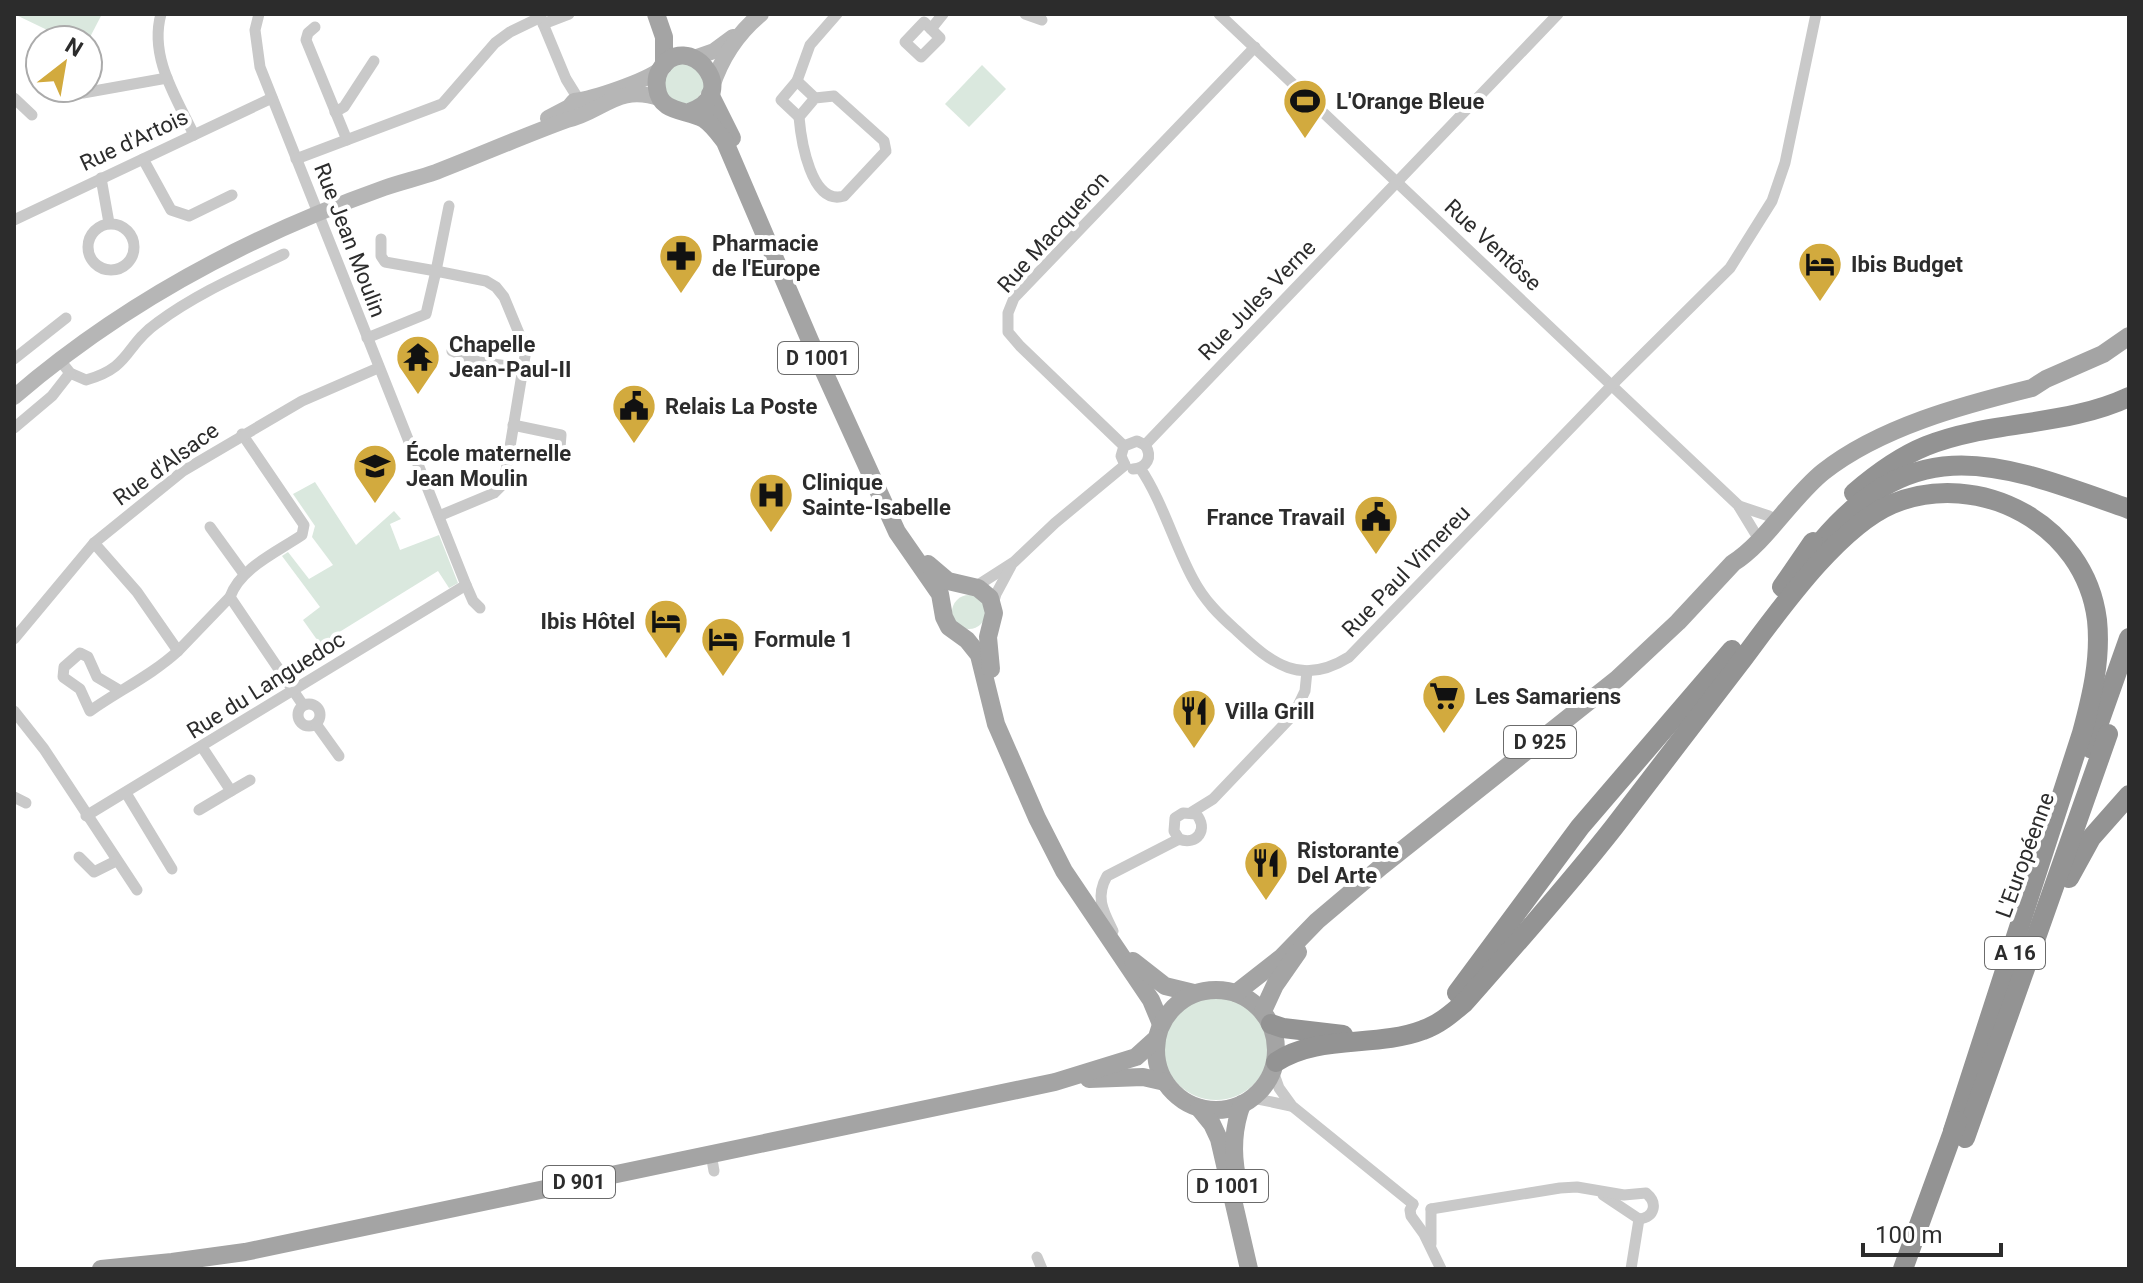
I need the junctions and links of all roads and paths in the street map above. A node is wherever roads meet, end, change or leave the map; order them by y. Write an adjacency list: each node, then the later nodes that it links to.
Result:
1 (161, 14): 22 (street)
2 (259, 14): 27 (street, Rue Jean Moulin)
3 (569, 14): 14 (street)
4 (656, 14): 21 (main road)
5 (667, 14): 19 (main road)
6 (751, 14): 19 (street)
7 (761, 14): 25 (street)
8 (837, 14): 23 (street)
9 (943, 14): 17 (street)
10 (1025, 14): 15 (street)
11 (1219, 14): 18 (street, Rue Ventôse)
12 (1558, 14): 40 (street, Rue Jules Verne)
13 (1816, 14): 59 (street, Rue Paul Vimereu)
14 (541, 18): 30 (street); 36 (street)
15 (1042, 20)
16 (315, 27): 31 (street)
17 (931, 29)
18 (1255, 47): 40 (street, Rue Ventôse); 66 (street, Rue Macqueron)
19 (692, 57): 21 (main road); 25 (main road)
20 (374, 61): 31 (street)
21 (662, 67): 29 (main road); 30 (street)
22 (167, 78): 24 (street); 35 (street)
23 (797, 81): 28 (street); 34 (street)
24 (104, 89)
25 (711, 90): 32 (main road); 82 (main road, D 1001)
26 (14, 98): 33 (street)
27 (272, 98): 35 (street, Rue d'Artois); 38 (street, Rue Jean Moulin)
28 (815, 98): 34 (street); 34 (street)
29 (661, 99): 30 (street); 32 (main road)
30 (577, 107): 43 (street)
31 (335, 112): 36 (street)
32 (689, 112): 86 (main road, D 1001)
33 (32, 115)
34 (799, 117)
35 (194, 135): 37 (street, Rue d'Artois)
36 (347, 140): 38 (street)
37 (143, 159): 39 (street, Rue d'Artois); 41 (street)
38 (296, 159): 43 (street, Rue Jean Moulin)
39 (101, 178): 44 (street, Rue d'Artois); 45 (street)
40 (1398, 183): 59 (street, Rue Ventôse); 65 (street, Rue Jules Verne)
41 (232, 195)
42 (449, 206): 48 (street)
43 (319, 215): 51 (street, Rue Jean Moulin); 54 (street)
44 (15, 217)
45 (109, 223): 45 (street)
46 (381, 239): 48 (street)
47 (284, 254): 57 (street)
48 (436, 271): 51 (street); 56 (street)
49 (66, 318): 53 (street)
50 (2129, 336): 58 (main road, D 925)
51 (367, 338): 55 (street, Rue Jean Moulin)
52 (452, 351): 56 (street)
53 (14, 359)
54 (59, 359): 57 (street); 60 (street)
55 (378, 368): 64 (street, Rue d'Alsace); 72 (street, Rue Jean Moulin)
56 (523, 368): 62 (street)
57 (70, 373): 63 (street)
58 (2046, 379): 73 (main road, D 925); 79 (main road, D 925)
59 (1612, 385): 70 (street, Rue Ventôse); 92 (street, Rue Paul Vimereu)
60 (14, 397)
61 (2129, 397): 84 (highway)
62 (513, 425): 67 (street); 72 (street)
63 (14, 428)
64 (242, 434): 77 (street, Rue d'Alsace); 80 (street)
65 (1145, 445): 66 (street); 69 (street)
66 (1124, 446): 68 (street)
67 (560, 448)
68 (1125, 465): 69 (street); 78 (street)
69 (1140, 468): 92 (street)
70 (1738, 505): 73 (street, Rue Ventôse); 76 (street, Rue Ventôse)
71 (2129, 509): 84 (highway)
72 (439, 516): 81 (street, Rue Jean Moulin)
73 (1769, 516): 76 (main road, D 925)
74 (2129, 517): 84 (highway)
75 (210, 527): 80 (street)
76 (1755, 533): 79 (main road, D 925)
77 (94, 543): 90 (street, Rue d'Alsace); 91 (street)
78 (1014, 562): 82 (street); 87 (street)
79 (1733, 563): 114 (main road, D 925)
80 (244, 574): 83 (street)
81 (466, 585): 85 (street, Rue Jean Moulin); 95 (street, Rue du Languedoc)
82 (970, 587): 86 (main road); 87 (main road)
83 (230, 597): 91 (street); 95 (street)
84 (1782, 597): 118 (highway); 120 (highway); 127 (highway)
85 (480, 608)
86 (944, 609): 88 (main road)
87 (992, 614): 88 (main road); 98 (main road)
88 (961, 636): 98 (main road)
89 (2129, 638): 127 (highway, L'Européenne / A 16)
90 (14, 639)
91 (178, 651): 94 (street)
92 (1307, 671): 108 (street)
93 (2129, 676): 123 (highway, L'Européenne / A 16)
94 (119, 690): 94 (street)
95 (294, 691): 97 (street, Rue du Languedoc); 99 (street)
96 (14, 711): 107 (street)
97 (202, 747): 101 (street); 102 (street, Rue du Languedoc)
98 (1006, 749): 115 (main road)
99 (339, 756)
100 (250, 780): 101 (street)
101 (231, 791): 106 (street)
102 (126, 793): 107 (street, Rue du Languedoc); 112 (street)
103 (2129, 795): 123 (highway)
104 (14, 797): 105 (street)
105 (26, 803)
106 (199, 810)
107 (86, 816): 111 (street)
108 (1196, 816): 109 (street); 109 (street)
109 (1179, 839): 115 (street)
110 (79, 857): 111 (street)
111 (116, 861): 113 (street)
112 (172, 869)
113 (137, 890)
114 (1335, 908): 117 (main road, D 925); 118 (main road, D 925)
115 (1117, 946): 116 (main road); 119 (main road)
116 (1194, 993): 117 (main road); 119 (main road)
117 (1236, 993): 118 (main road)
118 (1267, 1018): 120 (main road)
119 (1159, 1031): 121 (main road, D 901); 122 (main road)
120 (1274, 1066): 124 (main road); 125 (street)
121 (1055, 1082): 122 (main road, D 901); 136 (main road, D 901)
122 (1165, 1082): 126 (main road)
123 (1978, 1100): 142 (highway, L'Européenne / A 16)
124 (1247, 1101): 125 (street); 126 (main road); 138 (main road, D 1001)
125 (1292, 1106): 130 (street)
126 (1199, 1108): 137 (main road, D 1001)
127 (1953, 1131): 141 (highway, L'Européenne / A 16)
128 (1595, 1191): 129 (street); 131 (street); 132 (street)
129 (1633, 1195): 131 (street); 133 (street)
130 (1413, 1204): 132 (street); 134 (street)
131 (1629, 1210): 133 (street)
132 (1430, 1213): 134 (street); 135 (street)
133 (1639, 1219): 140 (street)
134 (1417, 1222): 135 (street)
135 (1431, 1247): 139 (street)
136 (101, 1269)
137 (1249, 1269)
138 (1259, 1269)
139 (1441, 1269)
140 (1631, 1269)
141 (1903, 1269)
142 (1916, 1269)

